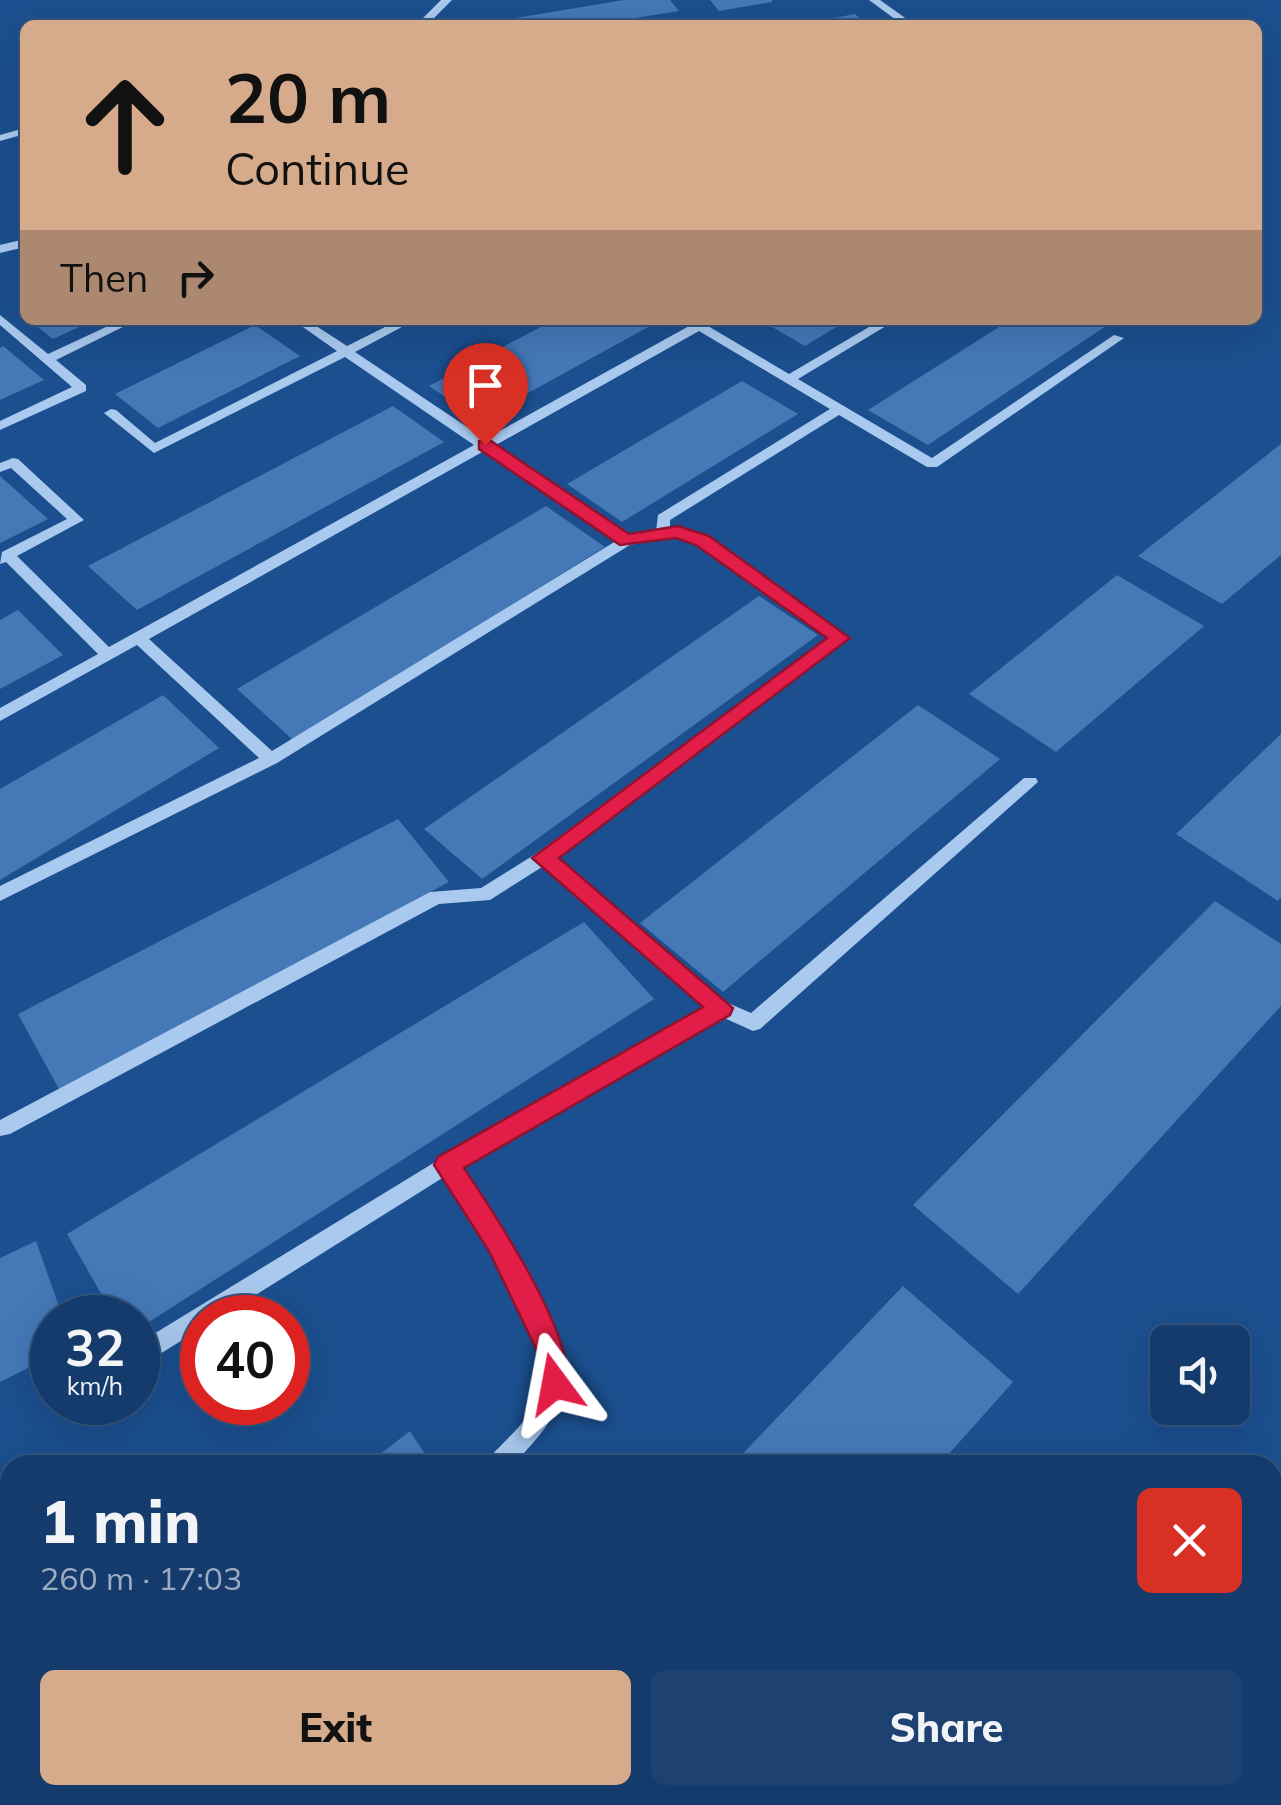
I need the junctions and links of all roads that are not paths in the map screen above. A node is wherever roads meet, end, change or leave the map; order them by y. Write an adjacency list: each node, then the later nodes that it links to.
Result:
1 (447, 0): 3 (street)
2 (874, 0): 4 (street)
3 (427, 20)
4 (903, 20)
5 (0, 319): 14 (street)
6 (120, 325): 14 (street)
7 (306, 325): 13 (street)
8 (399, 325): 13 (street)
9 (700, 325): 19 (street)
10 (707, 325): 15 (street)
11 (882, 325): 15 (street)
12 (1118, 338): 16 (street)
13 (346, 352): 17 (street); 19 (street)
14 (47, 359): 18 (street)
15 (790, 379): 16 (street)
16 (839, 408): 21 (street)
17 (111, 413)
18 (0, 426)
19 (485, 445): 22 (street); 24 (street)
20 (0, 468): 23 (street)
21 (664, 532): 22 (street); 29 (street)
22 (626, 540): 27 (street)
23 (3, 557): 25 (street)
24 (140, 638): 25 (street); 27 (street)
25 (108, 655): 26 (street)
26 (0, 716)
27 (271, 760): 30 (street)
28 (1030, 782): 31 (street)
29 (543, 858): 31 (street); 32 (street)
30 (0, 894)
31 (722, 1008): 33 (street)
32 (3, 1128)
33 (447, 1165): 34 (street); 35 (street)
34 (160, 1342)
35 (507, 1455)

